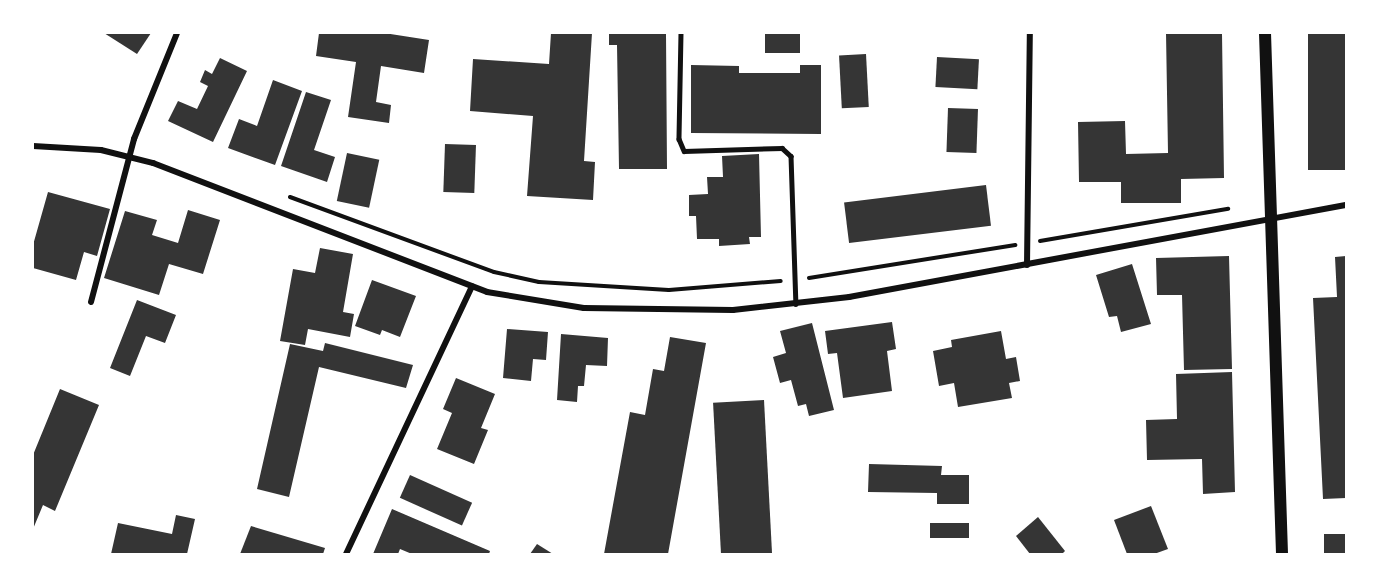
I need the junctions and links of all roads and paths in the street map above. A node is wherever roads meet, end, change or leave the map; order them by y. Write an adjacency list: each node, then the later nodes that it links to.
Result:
1 (177, 33): 6 (street)
2 (681, 33): 13 (lane)
3 (1030, 33): 11 (street)
4 (1265, 33): 10 (main road)
5 (33, 146): 6 (street)
6 (129, 156): 14 (street); 15 (street)
7 (280, 193): 13 (path)
8 (1346, 205): 10 (street)
9 (1236, 208): 11 (path)
10 (1271, 220): 12 (street); 18 (main road)
11 (1026, 243): 12 (street); 13 (path)
12 (1027, 265): 16 (street)
13 (795, 280): 16 (lane)
14 (472, 286): 16 (street); 17 (street)
15 (91, 302)
16 (796, 303)
17 (346, 554)
18 (1282, 554)

